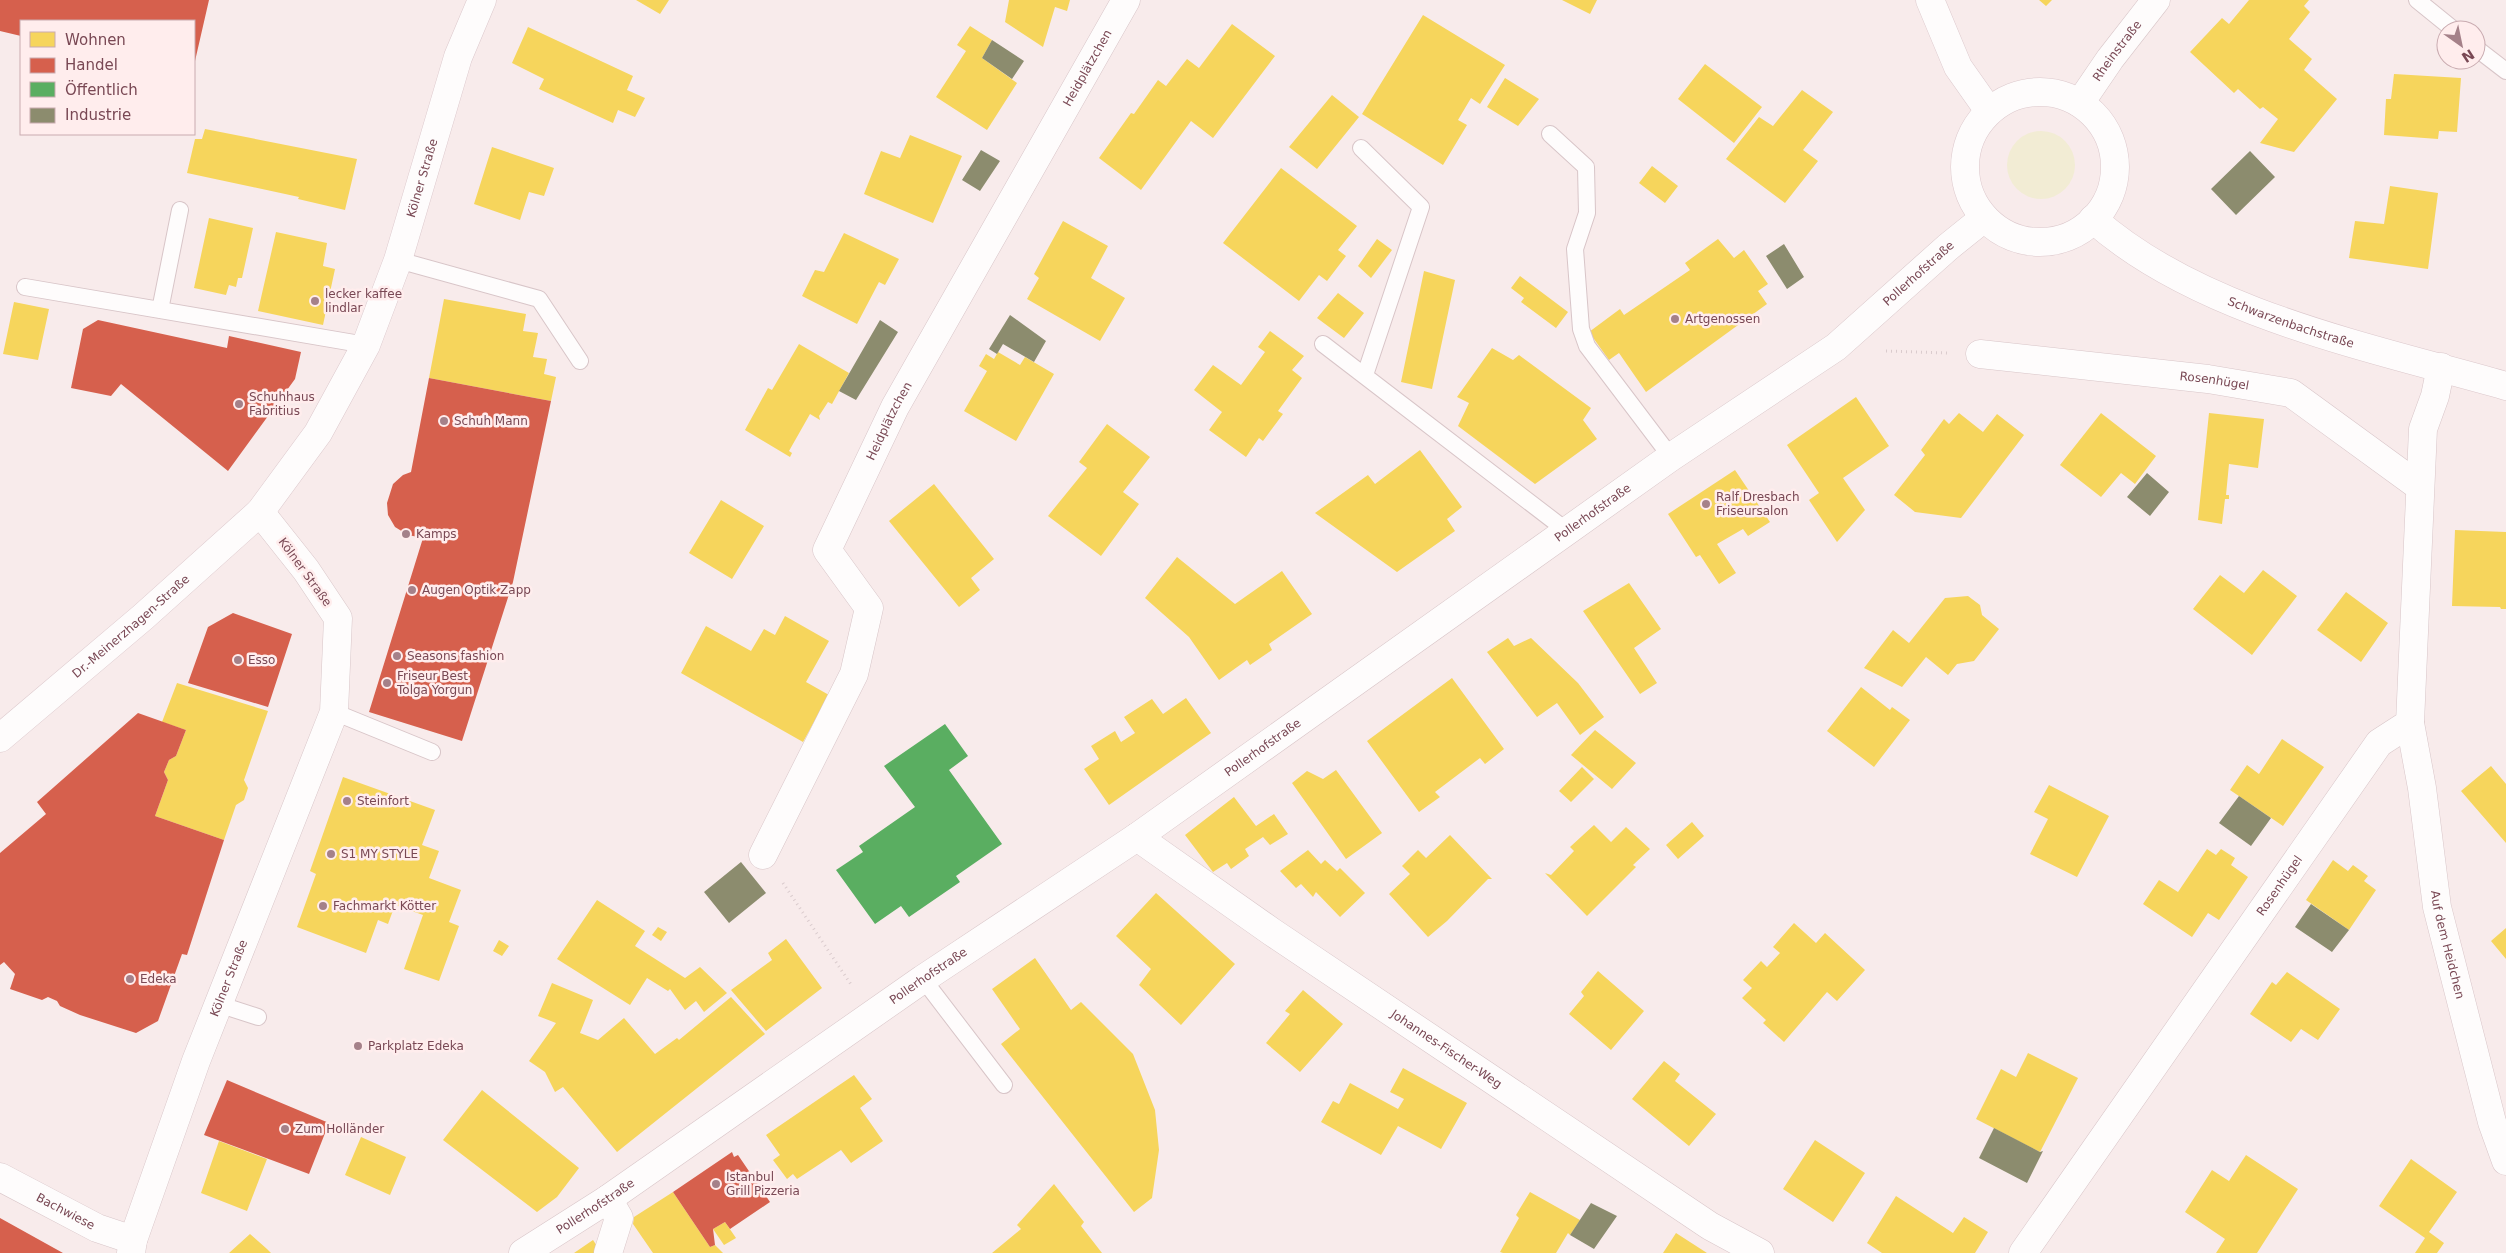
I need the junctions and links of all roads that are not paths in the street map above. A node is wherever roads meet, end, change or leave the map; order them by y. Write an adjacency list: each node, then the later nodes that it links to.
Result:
1 (482, 0): 16 (street, Kölner Straße)
2 (1126, 0): 35 (street, Heidplätzchen)
3 (1930, 0): 10 (street)
4 (2156, 0): 9 (street, Rheinstraße)
5 (2417, 0): 6 (lane)
6 (2442, 20)
7 (2486, 56): 8 (lane)
8 (2506, 71)
9 (2080, 103): 10 (street); 15 (street)
10 (1989, 111): 14 (street)
11 (1550, 134): 26 (lane)
12 (1360, 148): 24 (lane)
13 (180, 210): 18 (lane)
14 (1984, 218): 15 (street); 26 (street, Pollerhofstraße)
15 (2093, 219): 23 (street, Schwarzenbachstraße)
16 (398, 260): 20 (street, Kölner Straße); 22 (lane)
17 (25, 287): 18 (lane)
18 (160, 310): 20 (lane)
19 (1324, 344): 24 (lane)
20 (366, 345): 28 (street, Kölner Straße)
21 (1980, 354): 27 (street, Rosenhügel)
22 (580, 361)
23 (2441, 367): 25 (street, Schwarzenbachstraße); 27 (street)
24 (1365, 375): 29 (lane)
25 (2506, 386)
26 (1671, 457): 29 (street, Pollerhofstraße)
27 (2420, 487): 31 (street)
28 (260, 512): 30 (street, Kölner Straße); 32 (street, Dr.-Meinerzhagen-Straße)
29 (1567, 531): 34 (street, Pollerhofstraße)
30 (334, 712): 33 (lane); 37 (street, Kölner Straße)
31 (2410, 723): 40 (street, Auf dem Heidchen); 47 (street, Rosenhügel)
32 (0, 738)
33 (432, 752)
34 (1137, 837): 36 (street, Pollerhofstraße); 46 (street, Johannes-Fischer-Weg)
35 (763, 855)
36 (923, 979): 39 (lane); 42 (street, Pollerhofstraße)
37 (218, 1004): 38 (lane); 43 (street, Kölner Straße)
38 (258, 1017)
39 (1004, 1085)
40 (2506, 1161)
41 (0, 1177): 43 (street, Bachwiese)
42 (608, 1199): 44 (street, Pollerhofstraße); 45 (street)
43 (132, 1246)
44 (523, 1253)
45 (608, 1253)
46 (1760, 1253)
47 (2023, 1253)

